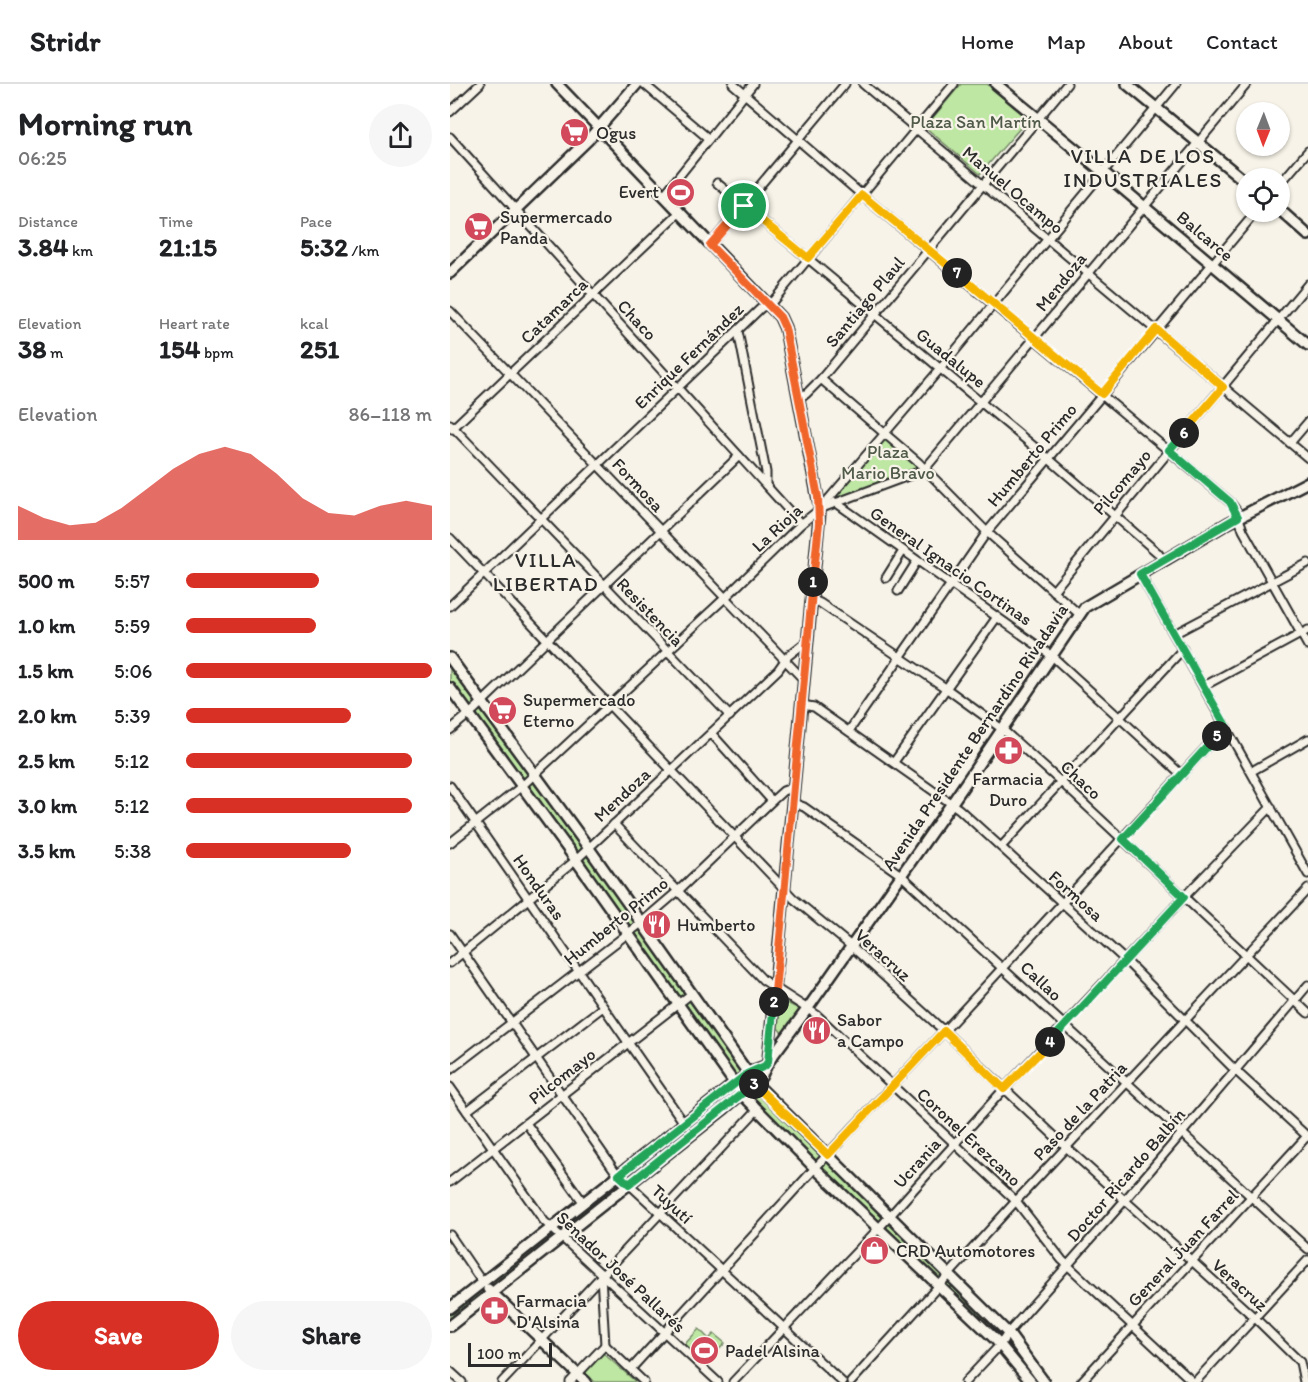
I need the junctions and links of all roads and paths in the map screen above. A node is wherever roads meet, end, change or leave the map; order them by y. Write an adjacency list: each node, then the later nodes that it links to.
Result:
1 (480, 84): 17 (street)
2 (557, 84): 19 (main road)
3 (637, 84): 19 (main road)
4 (644, 84): 22 (street)
5 (733, 84): 15 (street)
6 (753, 84): 15 (street)
7 (845, 84): 23 (street)
8 (863, 84): 20 (street, Manuel Ocampo)
9 (954, 84): 20 (street, Enrique Fernández)
10 (996, 84): 18 (main road, Balcarce)
11 (1066, 84): 18 (street, Santiago Plaul)
12 (1127, 84): 16 (main road)
13 (1176, 84): 16 (street, La Rioja)
14 (1248, 84): 24 (street, Mendoza)
15 (745, 94): 22 (street); 23 (street)
16 (1156, 108): 24 (main road); 26 (street, La Rioja)
17 (450, 112)
18 (1038, 119): 26 (main road, Balcarce); 30 (street, Santiago Plaul)
19 (600, 128): 32 (main road); 35 (main road)
20 (917, 129): 30 (street, Manuel Ocampo); 31 (street, Enrique Fernández)
21 (450, 137): 35 (street, Chaco)
22 (709, 139): 32 (street)
23 (797, 140): 31 (street); 33 (street)
24 (1199, 143): 28 (main road); 34 (street, Mendoza)
25 (1308, 151): 27 (street)
26 (1103, 172): 34 (main road, Balcarce); 40 (street, La Rioja)
27 (1290, 172)
28 (1236, 174)
29 (717, 183): 33 (street, Guadalupe)
30 (983, 184): 40 (street, Manuel Ocampo); 42 (street, Santiago Plaul)
31 (862, 195): 42 (street); 43 (street, Enrique Fernández)
32 (663, 196): 36 (main road)
33 (744, 206): 41 (street); 43 (street, Guadalupe)
34 (1143, 206): 44 (main road, Balcarce); 46 (street, Mendoza)
35 (516, 209): 45 (main road); 48 (street, Chaco)
36 (679, 213): 41 (main road); 48 (street, Catamarca)
37 (1290, 219): 39 (main road)
38 (1247, 222): 44 (street, Humberto Primo)
39 (1308, 235)
40 (1047, 238): 46 (street, Manuel Ocampo); 50 (street, La Rioja)
41 (710, 245): 49 (main road)
42 (928, 249): 50 (street); 52 (street, Santiago Plaul)
43 (808, 258): 49 (street, Enrique Fernández); 52 (street, Guadalupe)
44 (1211, 263): 53 (main road, Balcarce); 54 (street, Humberto Primo)
45 (450, 273)
46 (1088, 273): 54 (street, Manuel Ocampo); 56 (street, Mendoza)
47 (1308, 284): 53 (street, Pilcomayo)
48 (593, 294): 59 (street, Catamarca); 61 (street, Chaco)
49 (767, 304): 55 (street, Enrique Fernández); 64 (main road)
50 (994, 304): 56 (street); 58 (street, La Rioja)
51 (450, 311): 59 (street, Formosa)
52 (874, 315): 58 (street, Guadalupe); 60 (street, Santiago Plaul)
53 (1278, 320): 57 (main road, Balcarce); 62 (street, Pilcomayo)
54 (1156, 329): 62 (street, Manuel Ocampo); 63 (street, Humberto Primo)
55 (738, 331): 61 (street, Enrique Fernández); 77 (street)
56 (1035, 338): 63 (street); 65 (street, Mendoza)
57 (1308, 345)
58 (940, 369): 65 (street, Guadalupe); 68 (street, La Rioja)
59 (511, 373): 67 (street, Catamarca); 74 (street, Formosa)
60 (821, 379): 64 (street, Santiago Plaul); 68 (street)
61 (678, 387): 71 (street, Chaco); 74 (street, Enrique Fernández)
62 (1223, 387): 69 (street, Manuel Ocampo); 70 (street, Pilcomayo)
63 (1102, 394): 70 (street); 73 (street, Humberto Primo)
64 (798, 397): 79 (main road)
65 (980, 401): 73 (street, Guadalupe); 75 (street, Mendoza)
66 (1308, 422): 69 (street)
67 (451, 427): 82 (street, Resistencia)
68 (886, 433): 75 (street); 79 (street, La Rioja)
69 (1290, 443): 72 (street, Manuel Ocampo)
70 (1169, 450): 80 (street, Pilcomayo); 81 (street)
71 (740, 456): 77 (street, Chaco); 84 (street)
72 (1308, 458)
73 (1049, 459): 80 (street, Guadalupe); 85 (street, Humberto Primo)
74 (597, 464): 82 (street, Enrique Fernández); 84 (street, Formosa)
75 (924, 470): 78 (street); 85 (street)
76 (1308, 482): 81 (main road, Avenida Presidente Bernardino Rivadavia)
77 (766, 485): 83 (street, Chaco)
78 (835, 502): 79 (street); 87 (street, General Ignacio Cortinas)
79 (820, 509): 83 (street, La Rioja); 100 (main road)
80 (1115, 514): 88 (street, Guadalupe); 98 (street, Pilcomayo)
81 (1238, 517): 88 (main road, Avenida Presidente Bernardino Rivadavia); 94 (street)
82 (541, 519): 91 (street, Enrique Fernández); 96 (street, Resistencia)
83 (801, 524): 99 (street, La Rioja)
84 (661, 531): 96 (street); 99 (street, Formosa)
85 (987, 532): 95 (street, Humberto Primo); 98 (street)
86 (450, 538): 91 (street, Veracruz)
87 (903, 551): 89 (street, General Ignacio Cortinas); 93 (street)
88 (1162, 560): 92 (main road, Avenida Presidente Bernardino Rivadavia)
89 (917, 561): 95 (street, General Ignacio Cortinas); 97 (street)
90 (1308, 563): 94 (street)
91 (484, 574): 101 (street, Enrique Fernández); 106 (street, Veracruz)
92 (1140, 574): 102 (main road, Avenida Presidente Bernardino Rivadavia); 105 (street)
93 (886, 578)
94 (1273, 581): 104 (street); 105 (street)
95 (950, 584): 103 (street, General Ignacio Cortinas); 112 (street, Humberto Primo)
96 (604, 586): 106 (street); 110 (street, Resistencia)
97 (898, 591)
98 (1053, 591): 102 (street)
99 (726, 597): 110 (street, La Rioja); 114 (street, Formosa)
100 (811, 599): 107 (main road); 112 (street, Chaco)
101 (450, 606)
102 (1079, 614): 111 (main road, Avenida Presidente Bernardino Rivadavia)
103 (997, 617): 111 (street, General Ignacio Cortinas); 118 (street)
104 (1304, 632): 108 (street); 116 (street)
105 (1174, 634): 109 (street)
106 (547, 641): 119 (street); 121 (street, Veracruz)
107 (807, 641): 114 (street, Mendoza); 115 (main road)
108 (1308, 646)
109 (1183, 649): 116 (street); 124 (street)
110 (666, 652): 121 (street, La Rioja); 123 (street, Resistencia)
111 (1052, 656): 124 (street, General Ignacio Cortinas); 126 (main road, Avenida Presidente Bernardino Rivadavia)
112 (901, 657): 118 (street, Chaco); 128 (street, Humberto Primo)
113 (450, 658): 119 (main road)
114 (784, 661): 115 (street, Formosa); 123 (street, Mendoza)
115 (804, 680): 120 (main road)
116 (1204, 686): 125 (street)
117 (450, 688): 122 (main road)
118 (947, 689): 126 (street, Chaco); 131 (street)
119 (482, 702): 122 (street); 134 (main road)
120 (802, 705): 128 (street, Formosa); 139 (main road)
121 (608, 706): 132 (street, Veracruz); 134 (street, La Rioja)
122 (470, 715): 127 (street); 138 (main road)
123 (730, 716): 129 (street, Mendoza)
124 (1120, 718): 135 (street, General Ignacio Cortinas); 136 (street)
125 (1226, 726): 133 (street); 135 (street)
126 (1002, 729): 136 (street, Chaco); 142 (main road, Avenida Presidente Bernardino Rivadavia)
127 (450, 730)
128 (849, 731): 131 (street, Formosa)
129 (711, 733): 132 (street, Mendoza); 140 (street)
130 (1308, 739): 133 (street)
131 (894, 762): 142 (street, Formosa)
132 (670, 771): 145 (street, Mendoza); 146 (street, Veracruz)
133 (1252, 771): 143 (street)
134 (535, 773): 138 (street, La Rioja); 149 (main road)
135 (1182, 775): 147 (street)
136 (1061, 782): 147 (street, Chaco); 150 (street)
137 (450, 786): 144 (street, Honduras)
138 (522, 786): 144 (street, La Rioja); 151 (main road)
139 (794, 787): 140 (street, Humberto Primo); 141 (main road)
140 (772, 801): 146 (street, Humberto Primo)
141 (793, 803): 153 (street, Callao); 155 (main road)
142 (952, 803): 150 (street, Formosa); 153 (main road, Avenida Presidente Bernardino Rivadavia)
143 (1271, 807): 152 (street); 157 (street, Ucrania)
144 (476, 823): 148 (street, La Rioja); 158 (street, Honduras)
145 (614, 824): 149 (street, Mendoza); 156 (street, Coronel Erezcano)
146 (734, 836): 155 (street, Veracruz); 156 (street, Humberto Primo)
147 (1123, 839): 157 (street, Chaco); 159 (street)
148 (450, 843)
149 (588, 847): 151 (street, Mendoza); 160 (main road)
150 (1001, 847): 159 (street, Formosa)
151 (576, 860): 158 (street, Mendoza); 162 (main road)
152 (1308, 874)
153 (901, 875): 163 (main road, Avenida Presidente Bernardino Rivadavia); 168 (street, Callao)
154 (1308, 889): 165 (street, Paso de la Patria)
155 (785, 890): 163 (street, Veracruz); 171 (main road)
156 (678, 891): 160 (street, Humberto Primo); 171 (street, Coronel Erezcano)
157 (1184, 897): 165 (street, Chaco); 166 (street, Ucrania)
158 (528, 898): 164 (street, Mendoza); 169 (street, Honduras)
159 (1062, 905): 166 (street, Formosa); 168 (street)
160 (642, 923): 162 (street, Humberto Primo); 172 (main road)
161 (450, 934): 164 (street, Tuyutí)
162 (627, 934): 169 (street, Humberto Primo); 174 (main road)
163 (851, 946): 176 (main road, Avenida Presidente Bernardino Rivadavia); 181 (street, Veracruz)
164 (462, 952): 167 (street, Mendoza); 179 (street, Tuyutí)
165 (1246, 955): 173 (street, Chaco); 178 (street, Paso de la Patria)
166 (1125, 960): 178 (street, Formosa); 180 (street, Ucrania)
167 (450, 963)
168 (1003, 967): 180 (street, Callao); 181 (street)
169 (578, 970): 175 (street, Honduras); 179 (street, Humberto Primo)
170 (1308, 985): 173 (street, Doctor Ricardo Balbín)
171 (775, 989): 176 (street, Coronel Erezcano); 184 (main road)
172 (692, 994): 174 (street, Pilcomayo); 187 (main road)
173 (1295, 1000): 177 (street, Chaco); 186 (street, Doctor Ricardo Balbín)
174 (678, 1005): 182 (street, Pilcomayo); 190 (main road)
175 (603, 1007): 182 (street, Honduras); 183 (street)
176 (808, 1008): 184 (main road, Avenida Presidente Bernardino Rivadavia); 191 (street, Coronel Erezcano)
177 (1308, 1013)
178 (1187, 1020): 186 (street, Formosa); 189 (street, Paso de la Patria)
179 (512, 1023): 183 (street, Tuyutí); 185 (street, Humberto Primo)
180 (1066, 1025): 189 (street, Callao); 193 (street, Ucrania)
181 (944, 1031): 191 (street); 193 (street, Veracruz)
182 (628, 1044): 195 (street, Pilcomayo); 199 (street, Honduras)
183 (536, 1058): 195 (street, Tuyutí); 197 (street)
184 (766, 1064): 187 (main road, Avenida Presidente Bernardino Rivadavia); 188 (main road, Avenida Presidente Bernardino Rivadavia)
185 (450, 1070)
186 (1236, 1071): 200 (street, Doctor Ricardo Balbín); 201 (street, Formosa)
187 (747, 1074): 188 (main road); 190 (main road, Avenida Presidente Bernardino Rivadavia)
188 (754, 1083): 194 (main road, Avenida Presidente Bernardino Rivadavia); 205 (main road)
189 (1126, 1083): 200 (street, Callao); 204 (street, Paso de la Patria)
190 (734, 1084): 194 (main road); 199 (main road, Avenida Presidente Bernardino Rivadavia)
191 (892, 1086): 202 (street, Coronel Erezcano); 205 (street)
192 (450, 1087): 197 (street, Senador José Pallarés)
193 (1004, 1089): 202 (street, Ucrania); 204 (street, Veracruz)
194 (742, 1094): 196 (main road); 209 (main road, Avenida Presidente Bernardino Rivadavia)
195 (562, 1096): 198 (street, Pilcomayo); 207 (street, Tuyutí)
196 (757, 1110): 206 (main road); 214 (street)
197 (467, 1111): 203 (street, Senador José Pallarés)
198 (526, 1123): 203 (street, Pilcomayo); 213 (street)
199 (684, 1123): 207 (main road, Avenida Presidente Bernardino Rivadavia)
200 (1182, 1134): 210 (street, Callao); 211 (street, Doctor Ricardo Balbín)
201 (1308, 1136): 210 (street, General Juan Farrel)
202 (953, 1144): 212 (street, Coronel Erezcano); 215 (street, Ucrania)
203 (494, 1148): 208 (street, Pilcomayo); 216 (street, Senador José Pallarés)
204 (1067, 1148): 211 (street, Veracruz); 212 (street, Paso de la Patria)
205 (828, 1155): 206 (street); 215 (main road)
206 (815, 1168): 217 (main road); 224 (street)
207 (619, 1175): 209 (street, Tuyutí); 213 (main road, Avenida Presidente Bernardino Rivadavia)
208 (450, 1182)
209 (629, 1184): 214 (street, Tuyutí); 219 (main road, Avenida Presidente Bernardino Rivadavia)
210 (1250, 1198): 220 (street, Callao); 222 (street, General Juan Farrel)
211 (1125, 1200): 222 (street, Veracruz); 223 (street, Doctor Ricardo Balbín)
212 (1016, 1201): 223 (street, Coronel Erezcano); 225 (street, Paso de la Patria)
213 (583, 1202): 216 (main road, Avenida Presidente Bernardino Rivadavia)
214 (659, 1213): 224 (street, Tuyutí); 226 (street)
215 (890, 1216): 217 (street, Ucrania); 225 (main road)
216 (551, 1228): 219 (street, Senador José Pallarés); 227 (main road, Avenida Presidente Bernardino Rivadavia)
217 (879, 1228): 228 (main road); 234 (street, Ucrania)
218 (450, 1236): 227 (street)
219 (561, 1238): 226 (street, Senador José Pallarés); 229 (main road, Avenida Presidente Bernardino Rivadavia)
220 (1308, 1249)
221 (1308, 1260): 231 (street)
222 (1192, 1261): 231 (street, Veracruz); 233 (street, General Juan Farrel)
223 (1067, 1265): 233 (street, Coronel Erezcano); 236 (street, Doctor Ricardo Balbín)
224 (721, 1271): 234 (street, Tuyutí); 235 (street)
225 (950, 1274): 228 (street, Paso de la Patria); 236 (main road)
226 (601, 1275): 235 (street, Senador José Pallarés); 237 (street); 239 (street)
227 (482, 1282): 229 (main road); 230 (main road, Avenida Presidente Bernardino Rivadavia)
228 (940, 1285): 238 (main road); 251 (street, Paso de la Patria)
229 (491, 1293): 232 (main road, Avenida Presidente Bernardino Rivadavia); 237 (main road)
230 (450, 1308)
231 (1255, 1318): 256 (street); 257 (street, Veracruz)
232 (450, 1326)
233 (1132, 1326): 255 (street, General Juan Farrel); 256 (street, Coronel Erezcano)
234 (784, 1329): 249 (street, Ucrania); 250 (street, Tuyutí)
235 (664, 1332): 240 (street); 248 (street, Senador José Pallarés)
236 (1008, 1333): 238 (street, Doctor Ricardo Balbín); 254 (main road)
237 (540, 1339): 242 (main road); 244 (street)
238 (1000, 1344): 252 (street, Doctor Ricardo Balbín); 253 (main road)
239 (605, 1346): 240 (street); 242 (street)
240 (631, 1369): 247 (street)
241 (450, 1371): 243 (street)
242 (578, 1374): 245 (street); 246 (main road)
243 (462, 1382)
244 (502, 1382)
245 (570, 1382)
246 (586, 1382)
247 (644, 1382)
248 (718, 1382)
249 (733, 1382)
250 (842, 1382)
251 (851, 1382)
252 (965, 1382)
253 (1031, 1382)
254 (1044, 1382)
255 (1081, 1382)
256 (1194, 1382)
257 (1304, 1382)

